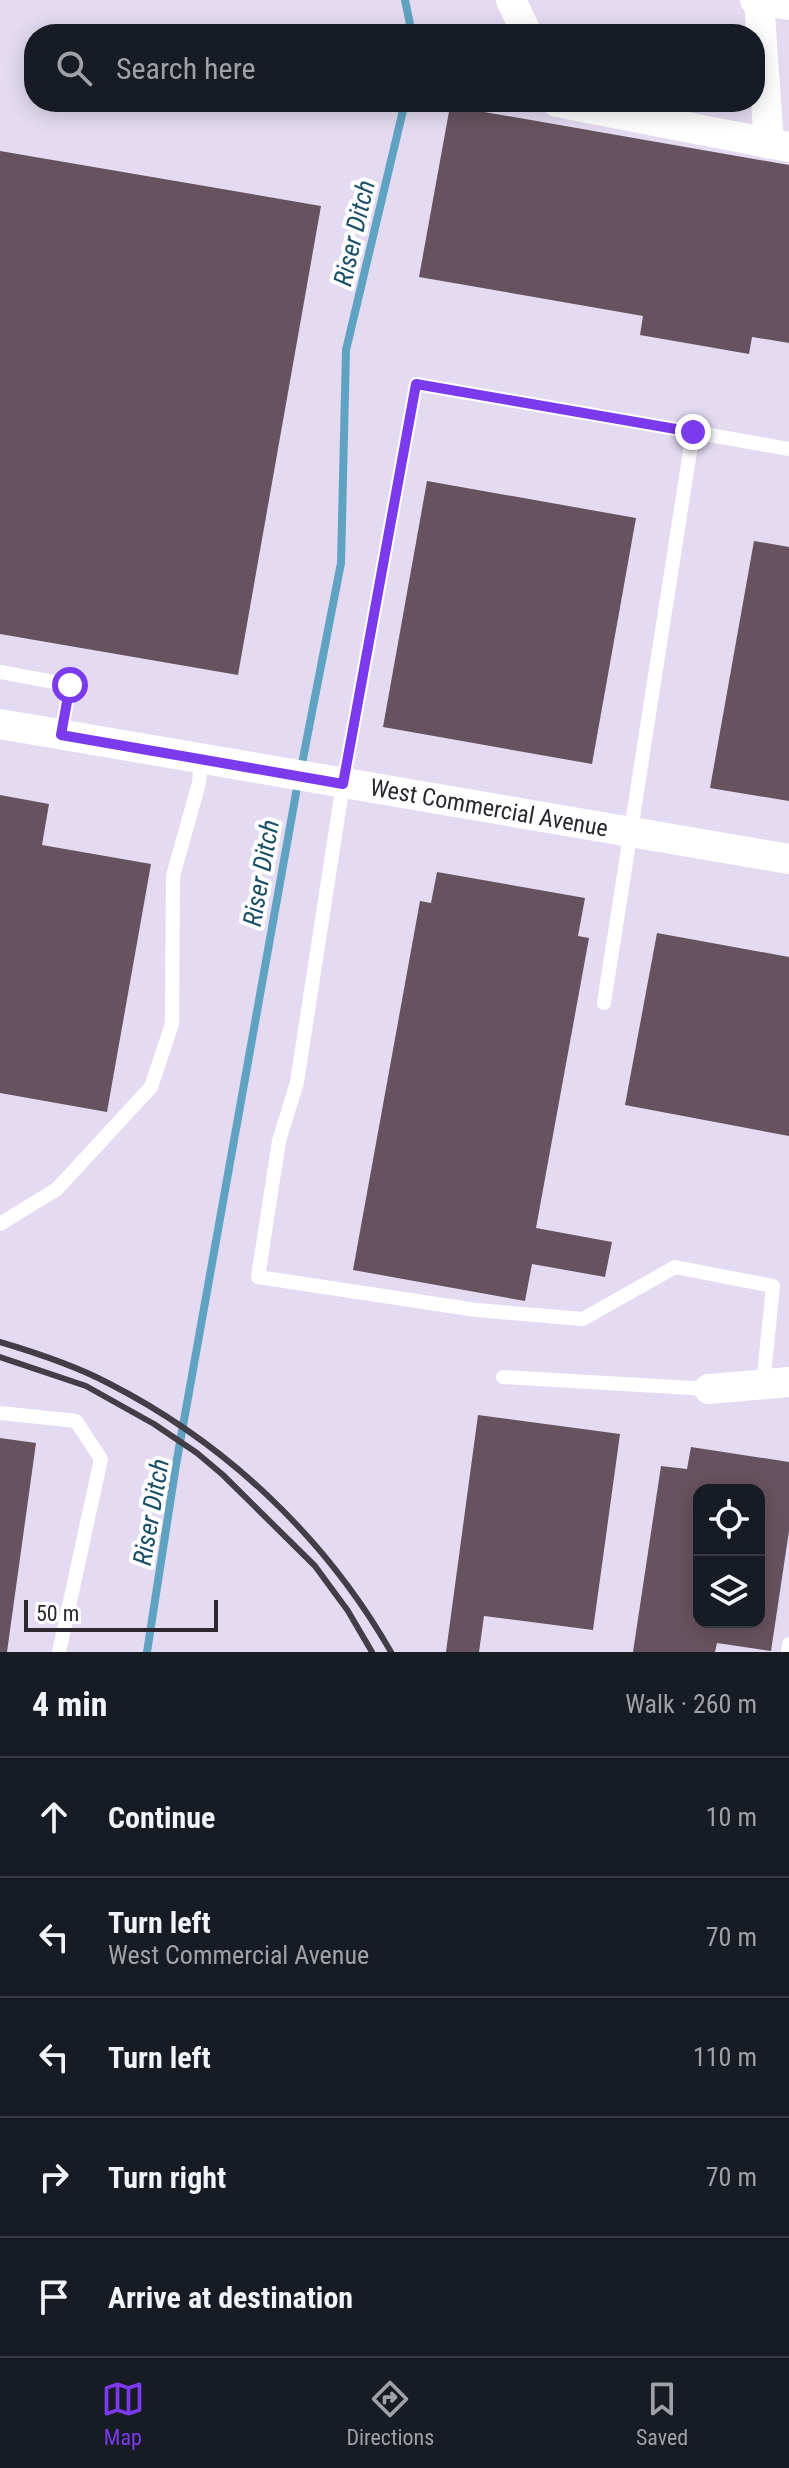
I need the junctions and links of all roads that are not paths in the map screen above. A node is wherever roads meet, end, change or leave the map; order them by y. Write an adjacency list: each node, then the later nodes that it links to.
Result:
1 (511, 0): 4 (street)
2 (757, 0): 3 (street); 5 (street)
3 (789, 5)
4 (522, 24)
5 (761, 24)
6 (765, 53): 8 (street)
7 (607, 112): 8 (street)
8 (779, 146)
9 (693, 432): 10 (lane); 15 (lane); 16 (lane)
10 (789, 449)
11 (0, 672): 13 (lane)
12 (0, 724): 13 (street, West Commercial Avenue)
13 (61, 735): 14 (street, West Commercial Avenue)
14 (201, 759): 15 (street, West Commercial Avenue); 19 (lane)
15 (343, 784): 16 (street, West Commercial Avenue); 21 (lane)
16 (631, 832): 17 (street, West Commercial Avenue); 18 (lane)
17 (789, 859)
18 (604, 1003)
19 (0, 1224)
20 (503, 1377): 22 (lane)
21 (776, 1384): 22 (street)
22 (709, 1389)
23 (0, 1413): 25 (lane)
24 (789, 1644): 26 (lane)
25 (59, 1652)
26 (788, 1652)

